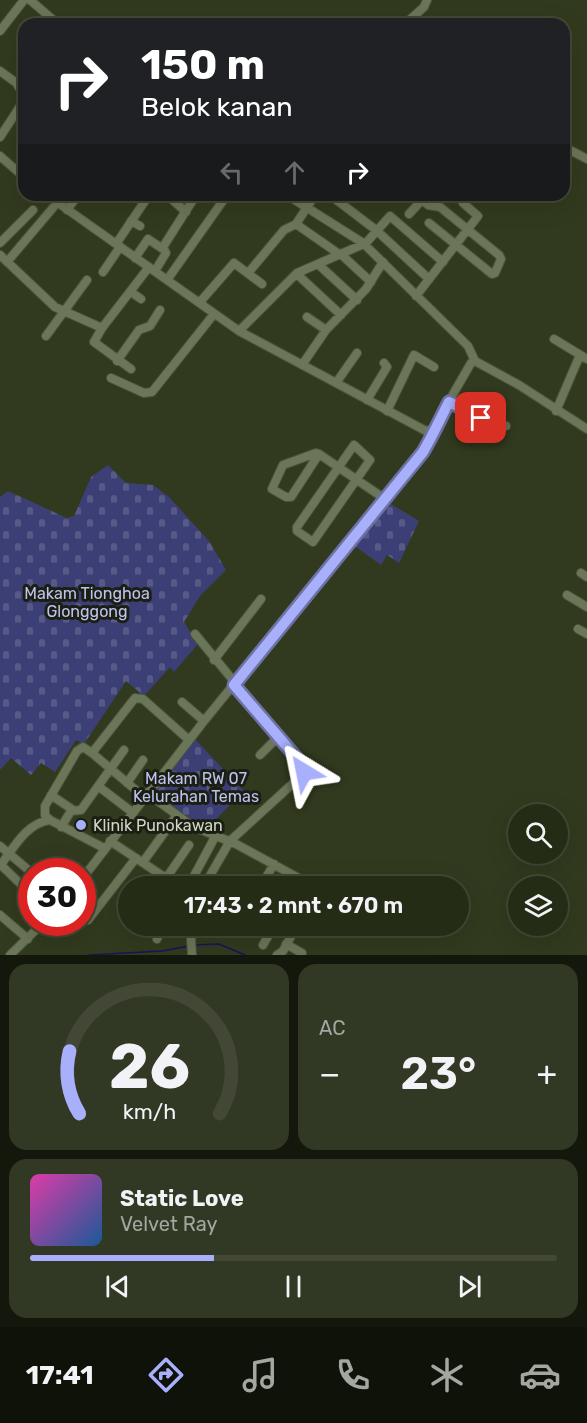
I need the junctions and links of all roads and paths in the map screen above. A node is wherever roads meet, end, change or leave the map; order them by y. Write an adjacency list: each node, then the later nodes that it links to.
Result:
1 (24, 0): 6 (street)
2 (30, 0): 4 (street)
3 (427, 0): 5 (street)
4 (51, 18)
5 (412, 18)
6 (0, 31)
7 (0, 71): 8 (street)
8 (18, 80)
9 (18, 110): 10 (street)
10 (0, 137)
11 (570, 150): 13 (street)
12 (0, 156): 14 (street)
13 (587, 159)
14 (18, 172)
15 (54, 201): 26 (street)
16 (74, 201): 30 (street)
17 (145, 201): 33 (street)
18 (174, 201): 31 (street)
19 (192, 201): 31 (street)
20 (220, 201): 58 (street)
21 (297, 201): 28 (street)
22 (311, 201): 28 (street)
23 (338, 201): 37 (street)
24 (417, 201): 32 (street)
25 (423, 201): 38 (street)
26 (57, 203): 30 (street); 49 (street)
27 (463, 203): 38 (street)
28 (307, 207): 35 (street); 40 (street)
29 (33, 210): 39 (street)
30 (67, 210): 42 (street)
31 (186, 212): 43 (street)
32 (409, 214)
33 (131, 221): 36 (street); 42 (street)
34 (429, 223): 41 (street)
35 (296, 224): 45 (street); 54 (street)
36 (140, 226)
37 (376, 230): 40 (street); 48 (street); 56 (street)
38 (467, 230): 41 (street); 41 (street)
39 (0, 243)
40 (363, 243): 45 (street); 47 (street)
41 (457, 244): 48 (street)
42 (118, 246): 46 (street); 53 (street)
43 (163, 249): 46 (street); 51 (street)
44 (0, 255): 49 (street)
45 (341, 255): 59 (street); 73 (street)
46 (135, 258): 51 (street)
47 (383, 262): 59 (street); 62 (street)
48 (442, 262): 56 (street)
49 (8, 263): 52 (street); 67 (street)
50 (320, 266): 64 (street)
51 (152, 269): 58 (street); 61 (street)
52 (0, 270)
53 (103, 272)
54 (249, 272): 60 (street); 65 (street)
55 (300, 277): 69 (street)
56 (429, 279): 62 (street)
57 (87, 280): 67 (street)
58 (166, 280): 65 (street)
59 (371, 282): 64 (street)
60 (262, 284)
61 (131, 292): 63 (street); 71 (street)
62 (416, 296): 79 (street)
63 (141, 299)
64 (357, 300): 69 (street)
65 (200, 302): 68 (street)
66 (160, 310): 78 (street)
67 (64, 311): 71 (street); 74 (street)
68 (214, 314): 73 (street); 84 (street)
69 (341, 315): 72 (street)
70 (307, 317): 72 (street)
71 (102, 328): 78 (street)
72 (326, 330): 81 (street)
73 (239, 331): 81 (street)
74 (46, 336)
75 (554, 339): 77 (street)
76 (357, 353): 85 (street)
77 (584, 357): 89 (street)
78 (117, 361): 83 (street)
79 (475, 361): 87 (street); 89 (street)
80 (384, 363): 86 (street)
81 (302, 365): 85 (street)
82 (434, 367): 88 (street)
83 (131, 369)
84 (111, 378)
85 (336, 383): 86 (street)
86 (367, 400): 88 (street)
87 (449, 402): 90 (street); 92 (street)
88 (387, 411): 92 (street)
89 (556, 411): 91 (street)
90 (506, 426)
91 (587, 429)
92 (431, 431): 96 (street)
93 (319, 454): 93 (street); 94 (street)
94 (338, 466): 95 (street); 95 (street); 95 (street)
95 (357, 480): 96 (street)
96 (385, 500): 104 (street)
97 (567, 595): 99 (street)
98 (261, 599): 103 (street)
99 (587, 607)
100 (578, 629): 102 (street)
101 (195, 634): 103 (street)
102 (587, 634)
103 (214, 660): 104 (street)
104 (234, 685): 106 (street); 107 (street)
105 (182, 702): 106 (street)
106 (204, 721): 108 (street)
107 (278, 737): 111 (street); 124 (street)
108 (189, 740): 110 (street); 117 (street)
109 (124, 750): 113 (street)
110 (92, 753): 113 (street); 116 (street)
111 (260, 755)
112 (143, 760): 114 (street)
113 (110, 769): 114 (street); 115 (street)
114 (127, 783): 117 (street)
115 (98, 786): 118 (street); 119 (street)
116 (51, 795): 118 (street); 121 (street)
117 (145, 795): 119 (street); 120 (street)
118 (73, 810): 122 (street)
119 (132, 812): 125 (street)
120 (177, 815): 123 (street); 130 (street)
121 (50, 820): 122 (street); 128 (street)
122 (61, 826): 125 (street)
123 (216, 835): 124 (street); 136 (street)
124 (230, 841): 132 (street); 137 (street)
125 (107, 844): 129 (street); 130 (street)
126 (189, 845): 135 (street)
127 (0, 846): 128 (street)
128 (9, 853): 131 (street); 133 (street)
129 (96, 859)
130 (140, 860): 134 (street); 141 (street)
131 (18, 861)
132 (274, 864): 138 (street); 139 (street)
133 (0, 866): 140 (street)
134 (165, 876)
135 (169, 876)
136 (194, 876)
137 (210, 876)
138 (267, 876)
139 (295, 876)
140 (18, 882)
141 (96, 911)
142 (0, 915): 148 (street)
143 (31, 936): 148 (street)
144 (158, 936): 149 (street)
145 (191, 936): 153 (street)
146 (268, 936): 151 (street)
147 (290, 936): 150 (street)
148 (28, 939): 154 (street)
149 (157, 939)
150 (286, 944): 152 (street); 155 (street)
151 (263, 945)
152 (302, 953)
153 (191, 954)
154 (10, 955)
155 (277, 955)

